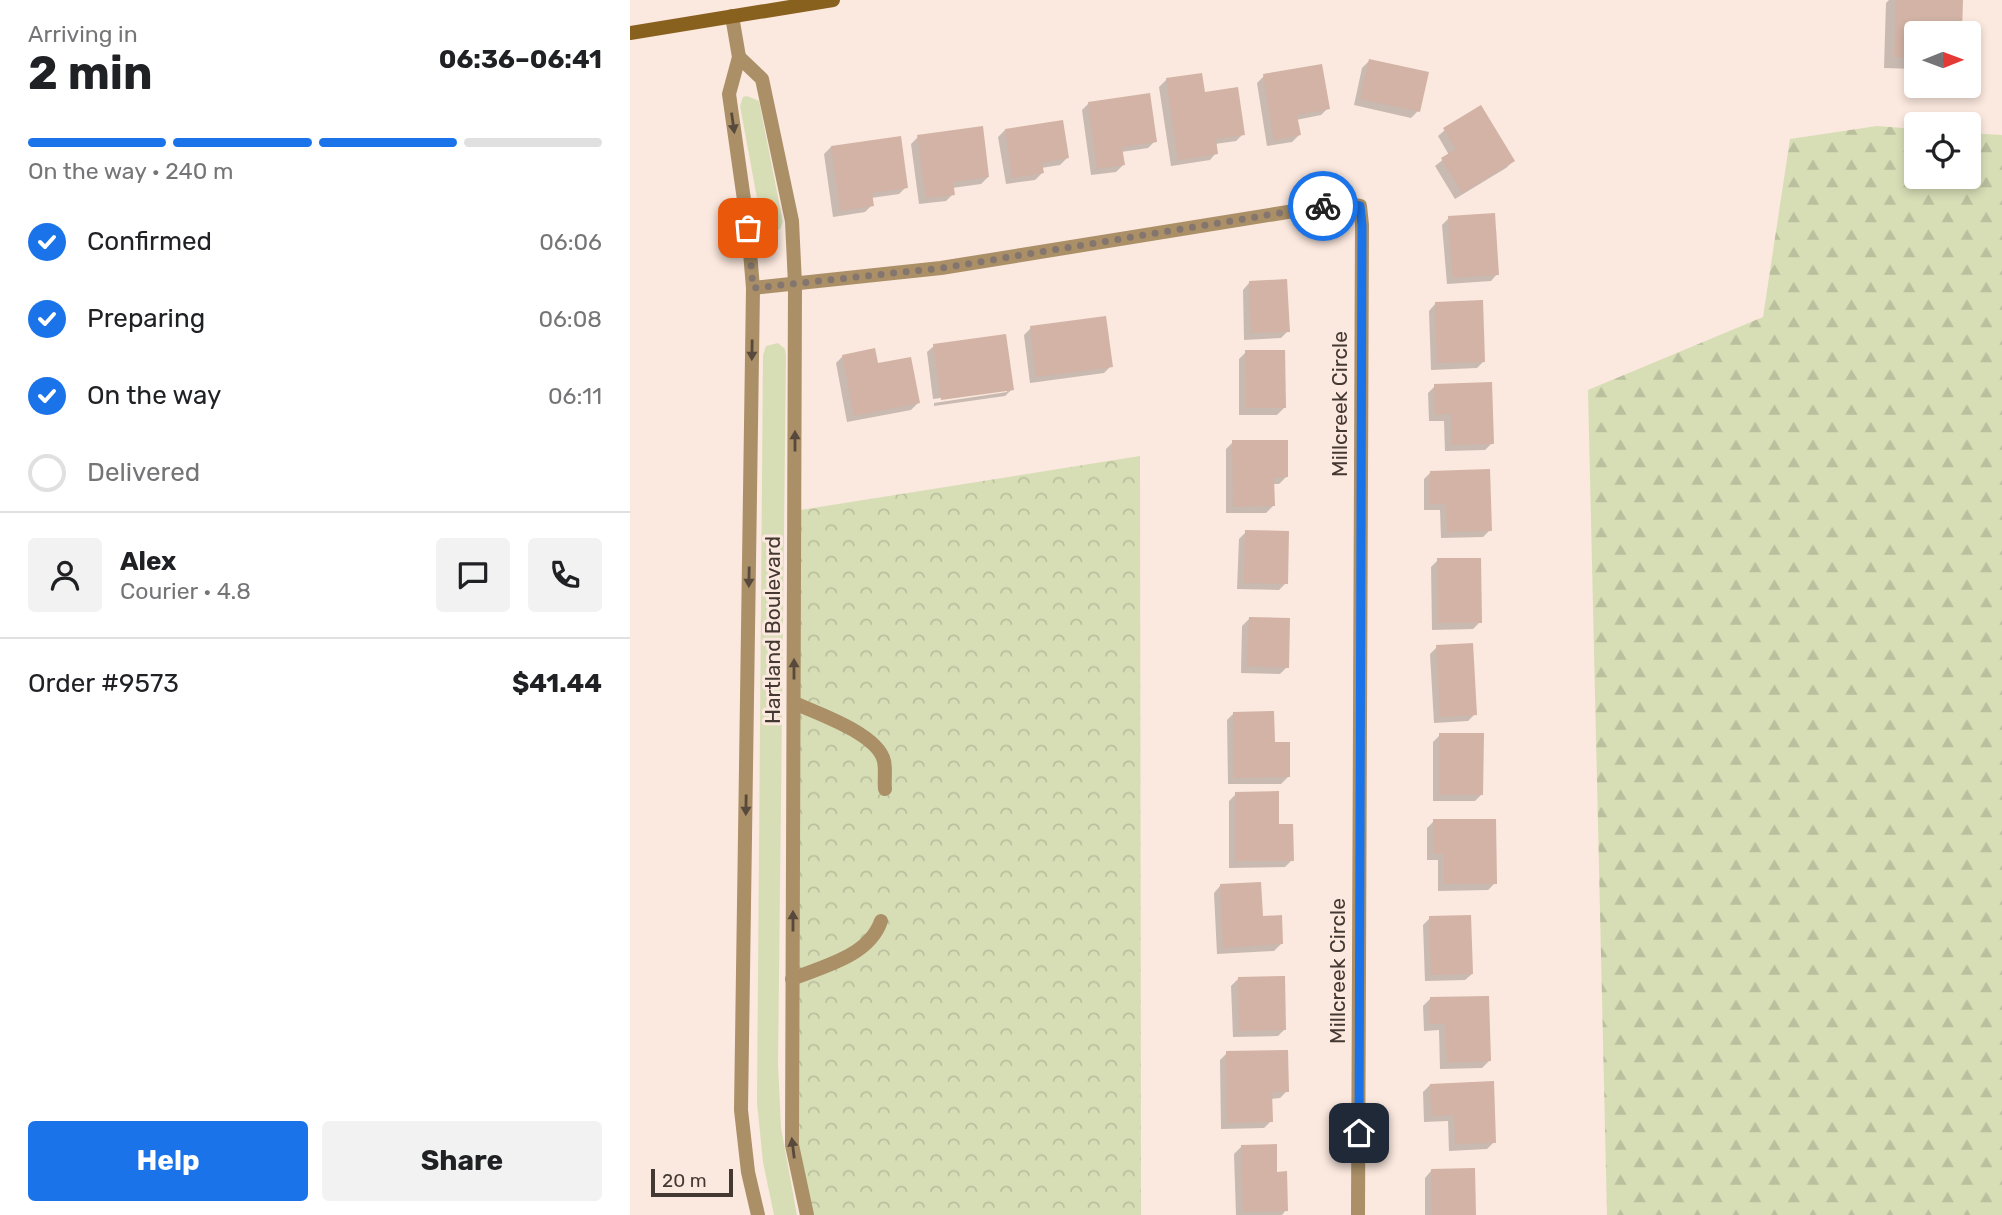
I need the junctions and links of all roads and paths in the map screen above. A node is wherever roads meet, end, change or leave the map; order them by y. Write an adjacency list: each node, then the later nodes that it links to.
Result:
1 (834, 0): 2 (main road)
2 (732, 16): 3 (main road); 4 (street, Hartland Boulevard)
3 (630, 33)
4 (740, 57): 5 (street, Hartland Boulevard); 6 (street, Hartland Boulevard, one-way to 6)
5 (795, 284): 6 (street, Millcreek Circle); 7 (street, Hartland Boulevard, one-way to 5); 13 (street, Millcreek Circle)
6 (753, 288): 11 (street, Hartland Boulevard, one-way to 11)
7 (793, 703): 8 (street); 10 (street, Hartland Boulevard, one-way to 7)
8 (885, 789)
9 (881, 921): 10 (street)
10 (792, 979): 12 (street, Hartland Boulevard, one-way to 10)
11 (758, 1215)
12 (807, 1215)
13 (1358, 1215)

